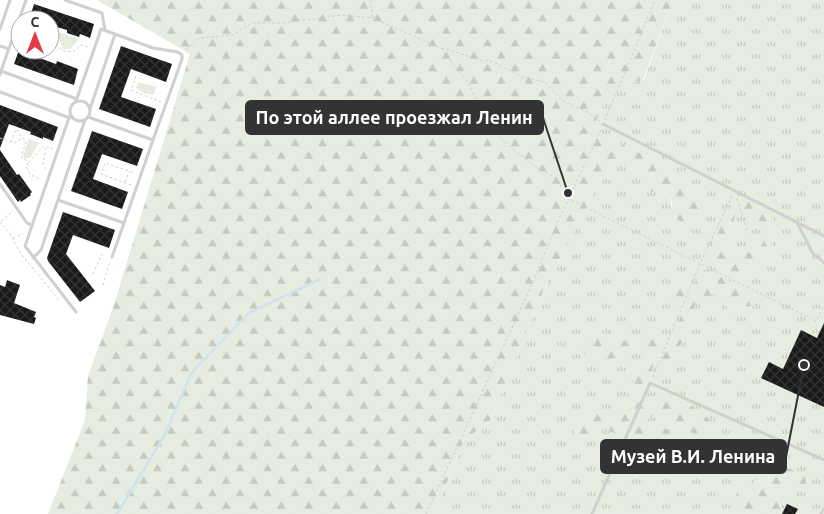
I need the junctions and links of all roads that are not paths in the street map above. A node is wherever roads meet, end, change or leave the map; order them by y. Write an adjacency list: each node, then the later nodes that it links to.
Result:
1 (10, 0): 4 (lane)
2 (26, 0): 8 (lane)
3 (65, 0): 5 (lane)
4 (0, 29)
5 (104, 30): 6 (lane); 11 (lane)
6 (116, 34): 12 (lane); 17 (lane)
7 (0, 46): 8 (lane)
8 (9, 49): 9 (lane)
9 (1, 73): 11 (lane)
10 (0, 92): 13 (lane)
11 (77, 100): 12 (lane); 13 (lane)
12 (90, 109): 14 (lane)
13 (70, 116): 15 (lane); 22 (lane)
14 (88, 117): 15 (lane); 17 (lane)
15 (85, 120): 19 (lane)
16 (603, 124): 20 (lane)
17 (153, 140): 21 (lane)
18 (0, 184): 22 (lane)
19 (58, 200): 21 (lane); 25 (lane)
20 (796, 222): 23 (lane); 26 (lane)
21 (124, 223): 24 (lane)
22 (32, 225): 25 (lane)
23 (824, 236)
24 (112, 257)
25 (33, 258): 27 (lane)
26 (824, 263)
27 (76, 312)
28 (824, 460): 30 (lane)
29 (824, 509): 31 (lane)
30 (592, 514)
31 (822, 514)

